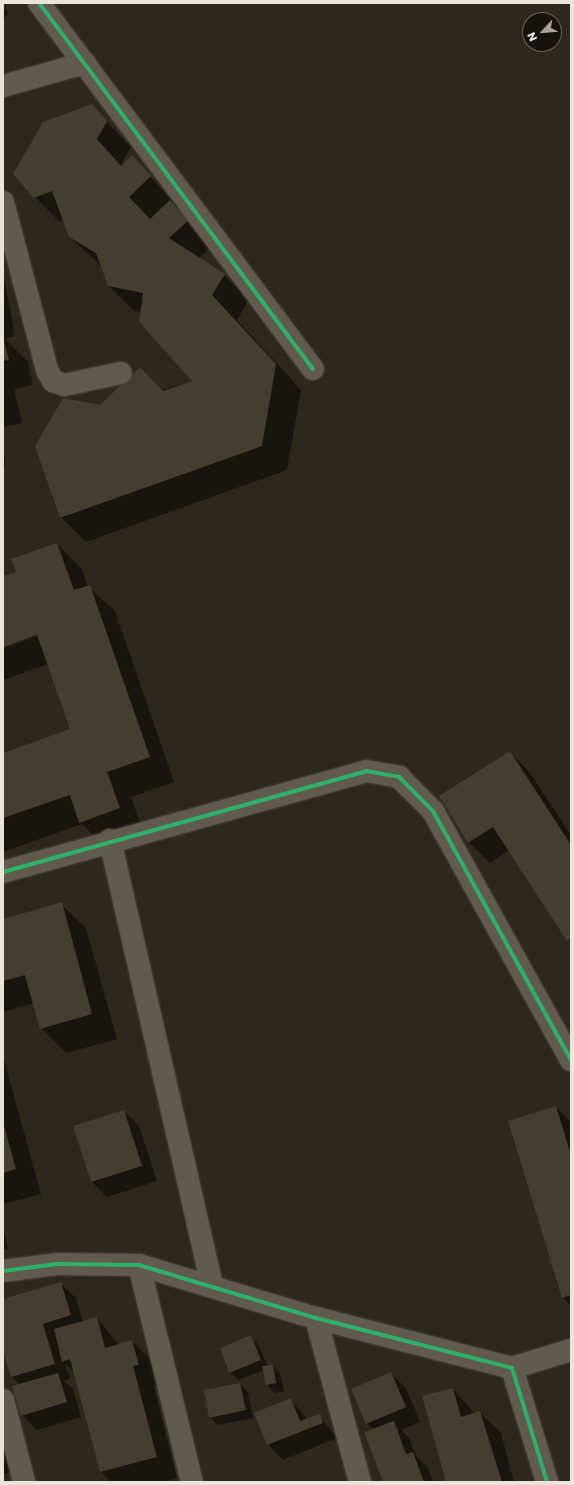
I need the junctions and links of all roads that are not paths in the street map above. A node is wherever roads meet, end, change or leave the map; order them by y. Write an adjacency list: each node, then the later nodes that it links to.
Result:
1 (39, 3): 2 (street)
2 (85, 63): 3 (street); 5 (street)
3 (3, 86)
4 (3, 202): 6 (street)
5 (313, 369)
6 (122, 373)
7 (110, 840): 8 (street); 9 (street); 12 (street)
8 (3, 872)
9 (571, 1060)
10 (139, 1265): 11 (street); 12 (street); 18 (street)
11 (3, 1270)
12 (212, 1287): 13 (street)
13 (316, 1318): 15 (street); 19 (street)
14 (571, 1350): 15 (street)
15 (512, 1368): 20 (street)
16 (3, 1400): 17 (street)
17 (24, 1482)
18 (192, 1482)
19 (360, 1482)
20 (547, 1482)

